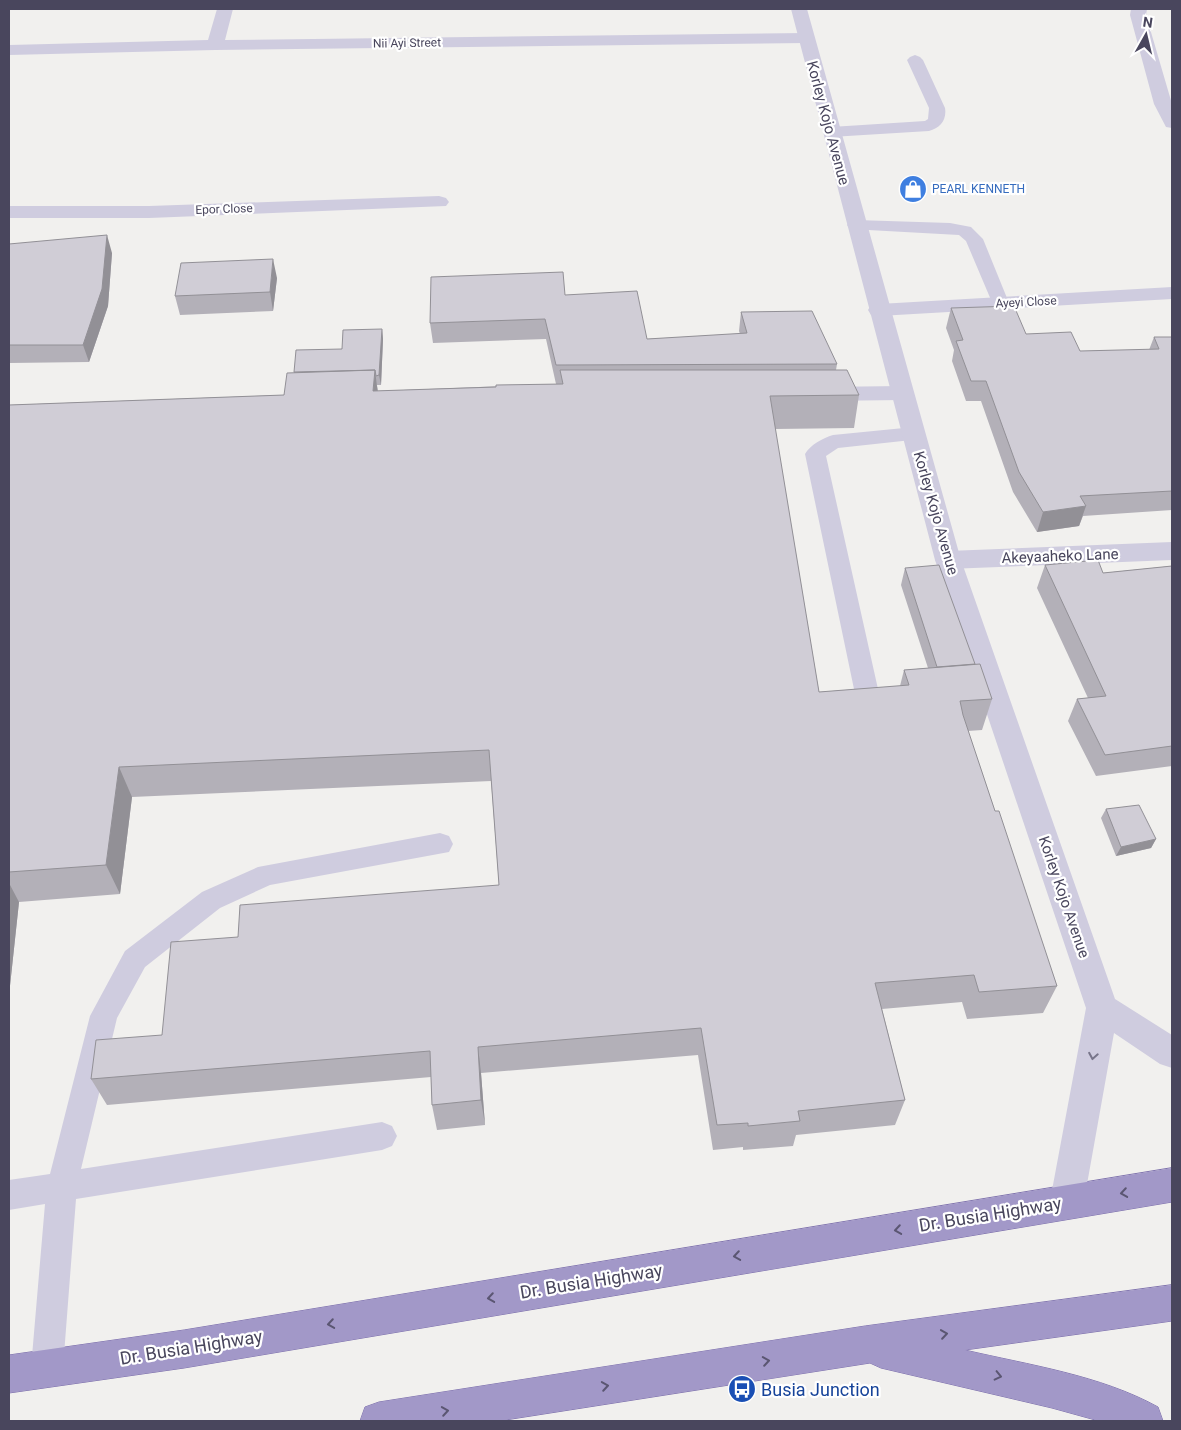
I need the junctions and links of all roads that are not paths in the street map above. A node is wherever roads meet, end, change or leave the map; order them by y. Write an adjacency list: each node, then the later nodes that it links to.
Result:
1 (225, 9): 5 (street)
2 (798, 9): 4 (street, Korley Kojo Avenue)
3 (1139, 9): 8 (street)
4 (806, 38): 5 (street, Nii Ayi Street); 9 (street, Korley Kojo Avenue)
5 (214, 45): 6 (street, Nii Ayi Street)
6 (9, 50)
7 (915, 60): 9 (lane)
8 (1172, 124)
9 (831, 132): 12 (street, Korley Kojo Avenue)
10 (439, 202): 11 (street, Epor Close)
11 (9, 212)
12 (856, 225): 14 (lane); 15 (street, Korley Kojo Avenue)
13 (1172, 293): 14 (street, Ayeyi Close)
14 (1000, 303): 15 (street, Ayeyi Close)
15 (879, 310): 17 (street, Korley Kojo Avenue)
16 (795, 394): 17 (street)
17 (903, 394): 18 (street, Korley Kojo Avenue)
18 (914, 434): 20 (street, Korley Kojo Avenue); 21 (lane)
19 (1172, 551): 20 (street, Akeyaaheko Lane)
20 (948, 560): 23 (street, Korley Kojo Avenue)
21 (866, 689)
22 (440, 844): 27 (lane)
23 (1102, 1008): 24 (street); 29 (street, Korley Kojo Avenue, one-way to 29)
24 (1172, 1053)
25 (382, 1136): 27 (lane)
26 (1172, 1185): 29 (highway, Dr. Busia Highway, one-way to 29)
27 (62, 1187): 28 (lane); 32 (lane)
28 (9, 1195)
29 (1067, 1202): 32 (highway, Dr. Busia Highway, one-way to 32)
30 (1172, 1303): 31 (highway, one-way to 30)
31 (865, 1346): 34 (highway, one-way to 31); 35 (highway, one-way to 35)
32 (47, 1368): 33 (highway, Dr. Busia Highway)
33 (9, 1374)
34 (379, 1421)
35 (1144, 1421)

